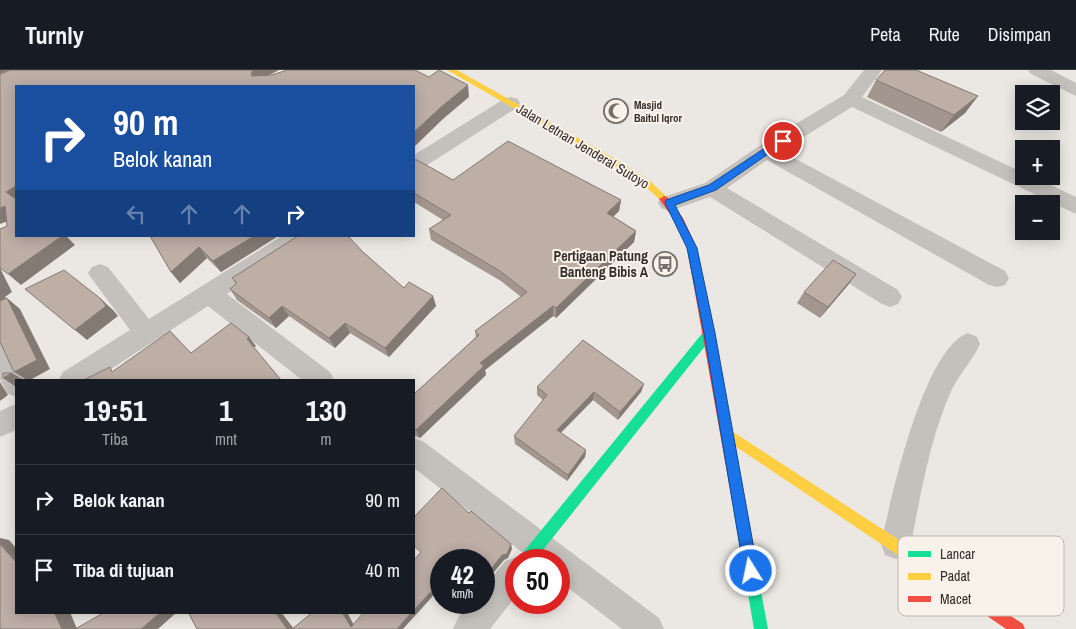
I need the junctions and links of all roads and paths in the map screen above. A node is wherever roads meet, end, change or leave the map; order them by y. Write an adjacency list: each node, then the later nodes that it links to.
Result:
1 (451, 70): 6 (main road, Jalan Letnan Jenderal Sutoyo)
2 (1037, 70): 4 (street)
3 (871, 71): 5 (street)
4 (1076, 90)
5 (851, 99): 7 (street); 11 (street)
6 (511, 103): 8 (street); 10 (main road, Jalan Letnan Jenderal Sutoyo)
7 (766, 151): 9 (street); 14 (street)
8 (415, 163)
9 (712, 188): 10 (street); 16 (street)
10 (669, 203): 18 (main road, Jalan Letnan Jenderal Sutoyo)
11 (1076, 206)
12 (298, 237): 15 (street)
13 (100, 273): 17 (street)
14 (997, 278)
15 (209, 294): 17 (street); 22 (street)
16 (890, 297)
17 (146, 333): 21 (street)
18 (709, 333): 26 (main road, Jalan Letnan Jenderal Sutoyo); 30 (main road)
19 (968, 344): 28 (street)
20 (0, 354): 23 (street)
21 (74, 379)
22 (320, 379)
23 (15, 383)
24 (15, 417): 25 (street)
25 (0, 425)
26 (727, 434): 28 (main road); 36 (main road, Jalan Letnan Jenderal Sutoyo)
27 (415, 452): 29 (street)
28 (896, 544)
29 (534, 549)
30 (550, 549)
31 (570, 575): 35 (street)
32 (505, 585): 34 (street)
33 (999, 616): 37 (main road)
34 (469, 629)
35 (648, 629)
36 (761, 629)
37 (1018, 629)

